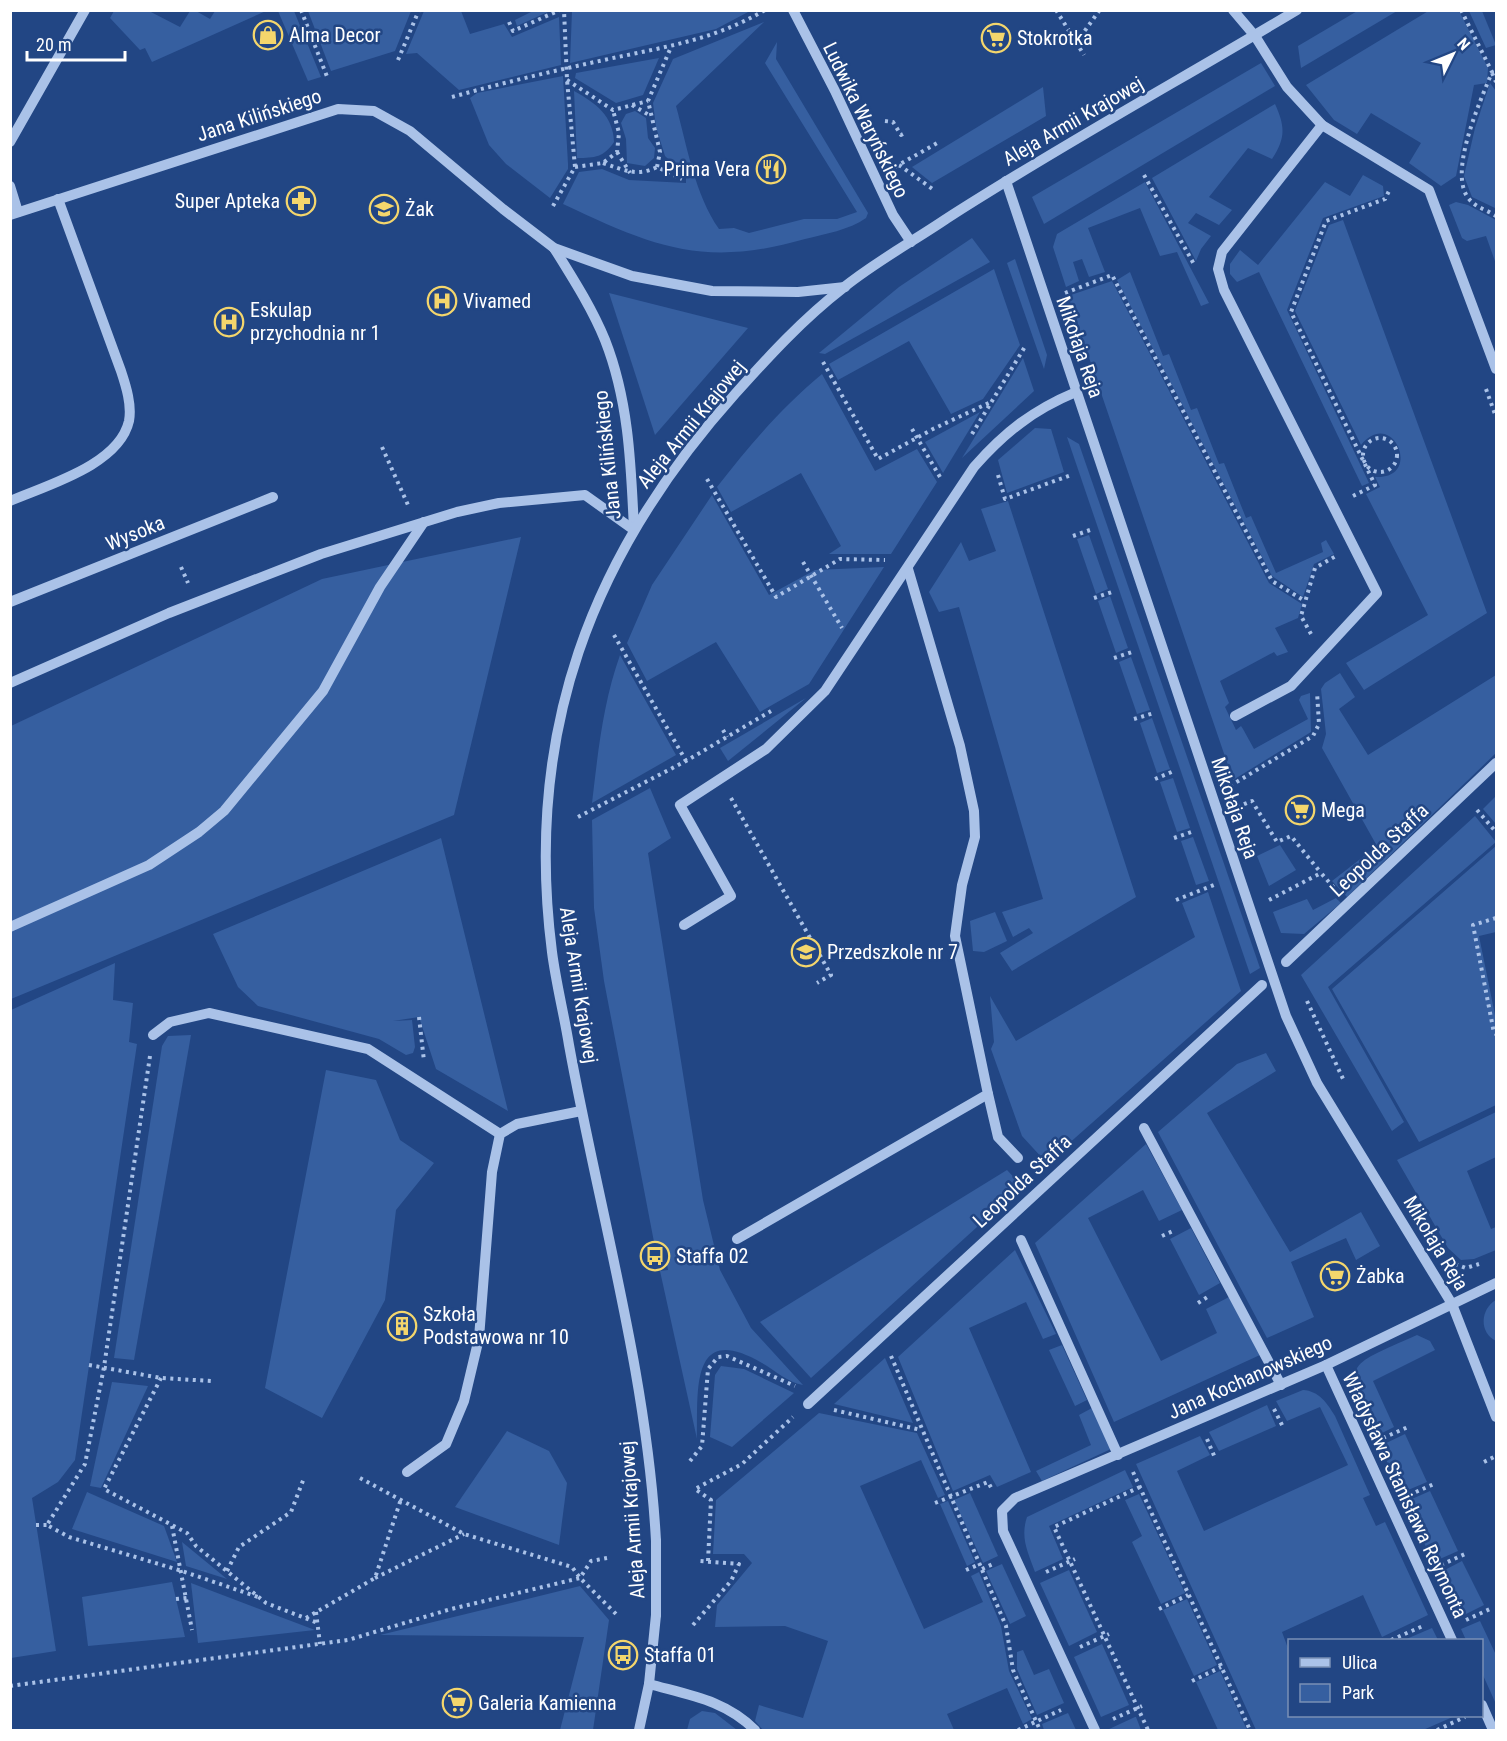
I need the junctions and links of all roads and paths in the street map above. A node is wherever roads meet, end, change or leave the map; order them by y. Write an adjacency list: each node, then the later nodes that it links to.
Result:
1 (85, 10): 31 (street)
2 (301, 10): 20 (path)
3 (418, 10): 17 (path)
4 (562, 10): 12 (path); 18 (path)
5 (765, 10): 15 (path)
6 (793, 10): 50 (street, Ludwika Waryńskiego)
7 (1056, 10): 14 (path)
8 (1233, 10): 13 (street)
9 (1297, 10): 13 (street, Aleja Armii Krajowej)
10 (1461, 10): 19 (path)
11 (1099, 11): 14 (path)
12 (509, 22)
13 (1255, 36): 29 (street); 43 (street, Aleja Armii Krajowej)
14 (1076, 43): 16 (path)
15 (670, 47): 18 (path); 24 (path)
16 (1084, 55)
17 (398, 60)
18 (566, 68): 21 (path); 23 (path)
19 (1492, 72): 22 (path); 49 (path)
20 (328, 79)
21 (567, 80): 26 (path); 36 (path)
22 (1497, 82)
23 (452, 97)
24 (648, 101): 25 (path); 27 (path)
25 (632, 105): 26 (path); 27 (path)
26 (613, 110): 33 (path)
27 (650, 116): 37 (path)
28 (885, 121): 30 (path)
29 (1322, 125): 59 (street); 92 (street)
30 (903, 134)
31 (10, 142)
32 (939, 142): 35 (path)
33 (617, 152): 34 (path); 39 (path)
34 (603, 163): 36 (path); 39 (path)
35 (899, 165): 38 (path); 45 (path)
36 (575, 167): 47 (path)
37 (657, 167): 39 (path); 41 (path)
38 (887, 172)
39 (630, 173)
40 (1144, 175): 52 (path)
41 (682, 179)
42 (1382, 180): 69 (path)
43 (1006, 181): 50 (street, Aleja Armii Krajowej); 61 (street, Mikołaja Reja)
44 (10, 186): 48 (street)
45 (934, 190)
46 (58, 199): 48 (street, Jana Kilińskiego); 51 (street, Jana Kilińskiego); 75 (street)
47 (553, 206)
48 (14, 213)
49 (1497, 216)
50 (911, 242): 54 (street, Aleja Armii Krajowej)
51 (554, 248): 54 (street, Jana Kilińskiego); 77 (street, Jana Kilińskiego)
52 (1198, 271)
53 (1061, 284): 55 (path)
54 (845, 286): 77 (street, Aleja Armii Krajowej)
55 (1064, 293): 56 (path); 88 (path)
56 (1068, 304)
57 (1026, 345): 62 (path)
58 (823, 362): 65 (path)
59 (1497, 369)
60 (1484, 384): 63 (path)
61 (1076, 392): 68 (street); 144 (street, Mikołaja Reja)
62 (991, 402): 65 (path); 66 (path)
63 (1497, 417)
64 (912, 429): 65 (path)
65 (917, 438): 70 (path)
66 (969, 440)
67 (382, 447): 76 (path)
68 (990, 449): 71 (path); 83 (street)
69 (1365, 463): 69 (path); 73 (path)
70 (939, 475)
71 (1071, 475)
72 (707, 478): 84 (path)
73 (1365, 490)
74 (273, 497): 87 (street, Wysoka)
75 (10, 501)
76 (421, 523): 77 (street); 94 (street); 125 (street)
77 (633, 530): 135 (street, Aleja Armii Krajowej)
78 (1090, 530): 79 (path)
79 (1073, 536)
80 (1333, 545): 88 (path)
81 (870, 560): 84 (path)
82 (803, 562): 84 (path)
83 (908, 569): 107 (street); 134 (street)
84 (811, 576): 89 (path)
85 (1112, 592): 86 (path)
86 (1094, 598)
87 (10, 602)
88 (1305, 602): 92 (path)
89 (836, 617)
90 (614, 635): 102 (path)
91 (1132, 652): 93 (path)
92 (1320, 652): 98 (street)
93 (1114, 658)
94 (10, 683)
95 (1316, 706): 108 (path)
96 (771, 711): 101 (path)
97 (1154, 713): 99 (path)
98 (1235, 716)
99 (1134, 719)
100 (723, 730): 101 (path)
101 (727, 737): 102 (path)
102 (686, 761): 111 (path)
103 (1497, 763): 109 (street, Leopolda Staffa)
104 (1174, 771): 106 (path)
105 (1226, 777): 108 (path)
106 (1155, 779)
107 (719, 780): 124 (street); 127 (path)
108 (1230, 787): 110 (path)
109 (1463, 795): 114 (path); 121 (street, Leopolda Staffa)
110 (1237, 808): 112 (path); 116 (path)
111 (578, 817)
112 (1240, 817)
113 (1194, 831): 115 (path)
114 (1497, 832)
115 (1174, 838)
116 (1321, 873): 120 (path); 121 (path)
117 (1214, 885): 119 (path)
118 (1265, 891): 120 (path)
119 (1176, 900)
120 (1268, 900): 122 (path)
121 (1347, 904): 126 (street, Leopolda Staffa)
122 (1272, 910)
123 (1497, 918): 130 (path)
124 (684, 925)
125 (10, 927)
126 (1288, 961): 132 (path)
127 (817, 983)
128 (1262, 984): 145 (street, Leopolda Staffa)
129 (419, 1017): 133 (path)
130 (1497, 1034)
131 (153, 1035): 133 (street); 148 (path)
132 (1345, 1083)
133 (428, 1085): 137 (street)
134 (988, 1094): 138 (street); 139 (street)
135 (581, 1111): 137 (street); 212 (street, Aleja Armii Krajowej, bridge)
136 (1144, 1128): 151 (street)
137 (500, 1134): 160 (street)
138 (1018, 1158)
139 (737, 1239)
140 (1021, 1240): 157 (street)
141 (1451, 1259): 142 (path)
142 (1486, 1261)
143 (1497, 1283): 144 (street, Jana Kochanowskiego)
144 (1452, 1304): 147 (street, Jana Kochanowskiego); 153 (street, Mikołaja Reja)
145 (880, 1337): 152 (street, Leopolda Staffa); 155 (path)
146 (89, 1365): 148 (path)
147 (1326, 1365): 151 (street, Jana Kochanowskiego); 201 (street, Władysława Stanisława Reymonta)
148 (104, 1367): 149 (path); 172 (path)
149 (161, 1378): 150 (path); 173 (path)
150 (211, 1381)
151 (1281, 1385): 157 (street, Jana Kochanowskiego)
152 (808, 1404): 155 (path); 179 (path)
153 (1497, 1416)
154 (1408, 1427): 156 (path)
155 (921, 1430): 168 (path)
156 (1389, 1436)
157 (1121, 1453): 164 (path); 224 (street, Jana Kochanowskiego)
158 (1497, 1456): 159 (path)
159 (1484, 1462)
160 (407, 1472)
161 (304, 1478): 188 (path)
162 (360, 1478): 169 (path)
163 (1434, 1484): 167 (path)
164 (1140, 1487): 180 (path); 191 (path)
165 (968, 1489): 168 (path)
166 (401, 1493): 169 (path)
167 (1414, 1493)
168 (950, 1497): 170 (path); 182 (path)
169 (400, 1501): 174 (path); 189 (path)
170 (935, 1503)
171 (36, 1525): 172 (path)
172 (47, 1525): 187 (path)
173 (172, 1525): 187 (path); 188 (path)
174 (464, 1534): 189 (path); 190 (path)
175 (1467, 1553): 181 (path)
176 (607, 1558): 190 (path)
177 (1075, 1559): 180 (path)
178 (699, 1561): 179 (path)
179 (708, 1561): 203 (path)
180 (1070, 1561): 184 (path); 205 (path)
181 (1446, 1563)
182 (980, 1564): 185 (path); 186 (path)
183 (988, 1566): 185 (path)
184 (1058, 1567)
185 (982, 1569): 219 (path)
186 (966, 1570)
187 (182, 1571): 192 (path); 193 (path)
188 (227, 1571): 193 (path)
189 (375, 1578): 197 (path)
190 (580, 1578): 198 (path); 209 (path)
191 (1188, 1595): 195 (path); 210 (path)
192 (187, 1598): 194 (path); 204 (path)
193 (261, 1598): 200 (path)
194 (176, 1599)
195 (1159, 1608)
196 (1492, 1608): 199 (path)
197 (316, 1612): 200 (path); 202 (path)
198 (616, 1614)
199 (1471, 1617)
200 (306, 1618): 202 (path)
201 (1441, 1618): 206 (path); 207 (street, Władysława Stanisława Reymonta)
202 (318, 1623): 209 (path)
203 (693, 1625)
204 (192, 1630)
205 (1107, 1635): 208 (path); 214 (path)
206 (1395, 1639)
207 (1451, 1639)
208 (1091, 1642)
209 (320, 1644): 213 (path)
210 (1221, 1667): 211 (path); 226 (path)
211 (1192, 1681)
212 (649, 1684): 221 (street, Aleja Armii Krajowej); 222 (street)
213 (10, 1686)
214 (1140, 1707): 217 (path); 225 (path)
215 (1483, 1707): 228 (street)
216 (1056, 1713): 219 (path)
217 (1124, 1715)
218 (1466, 1717): 227 (path)
219 (1036, 1722): 220 (path); 223 (path)
220 (1018, 1730)
221 (639, 1731)
222 (754, 1731)
223 (1040, 1731)
224 (1095, 1731)
225 (1148, 1731)
226 (1250, 1731)
227 (1437, 1731)
228 (1493, 1731)

